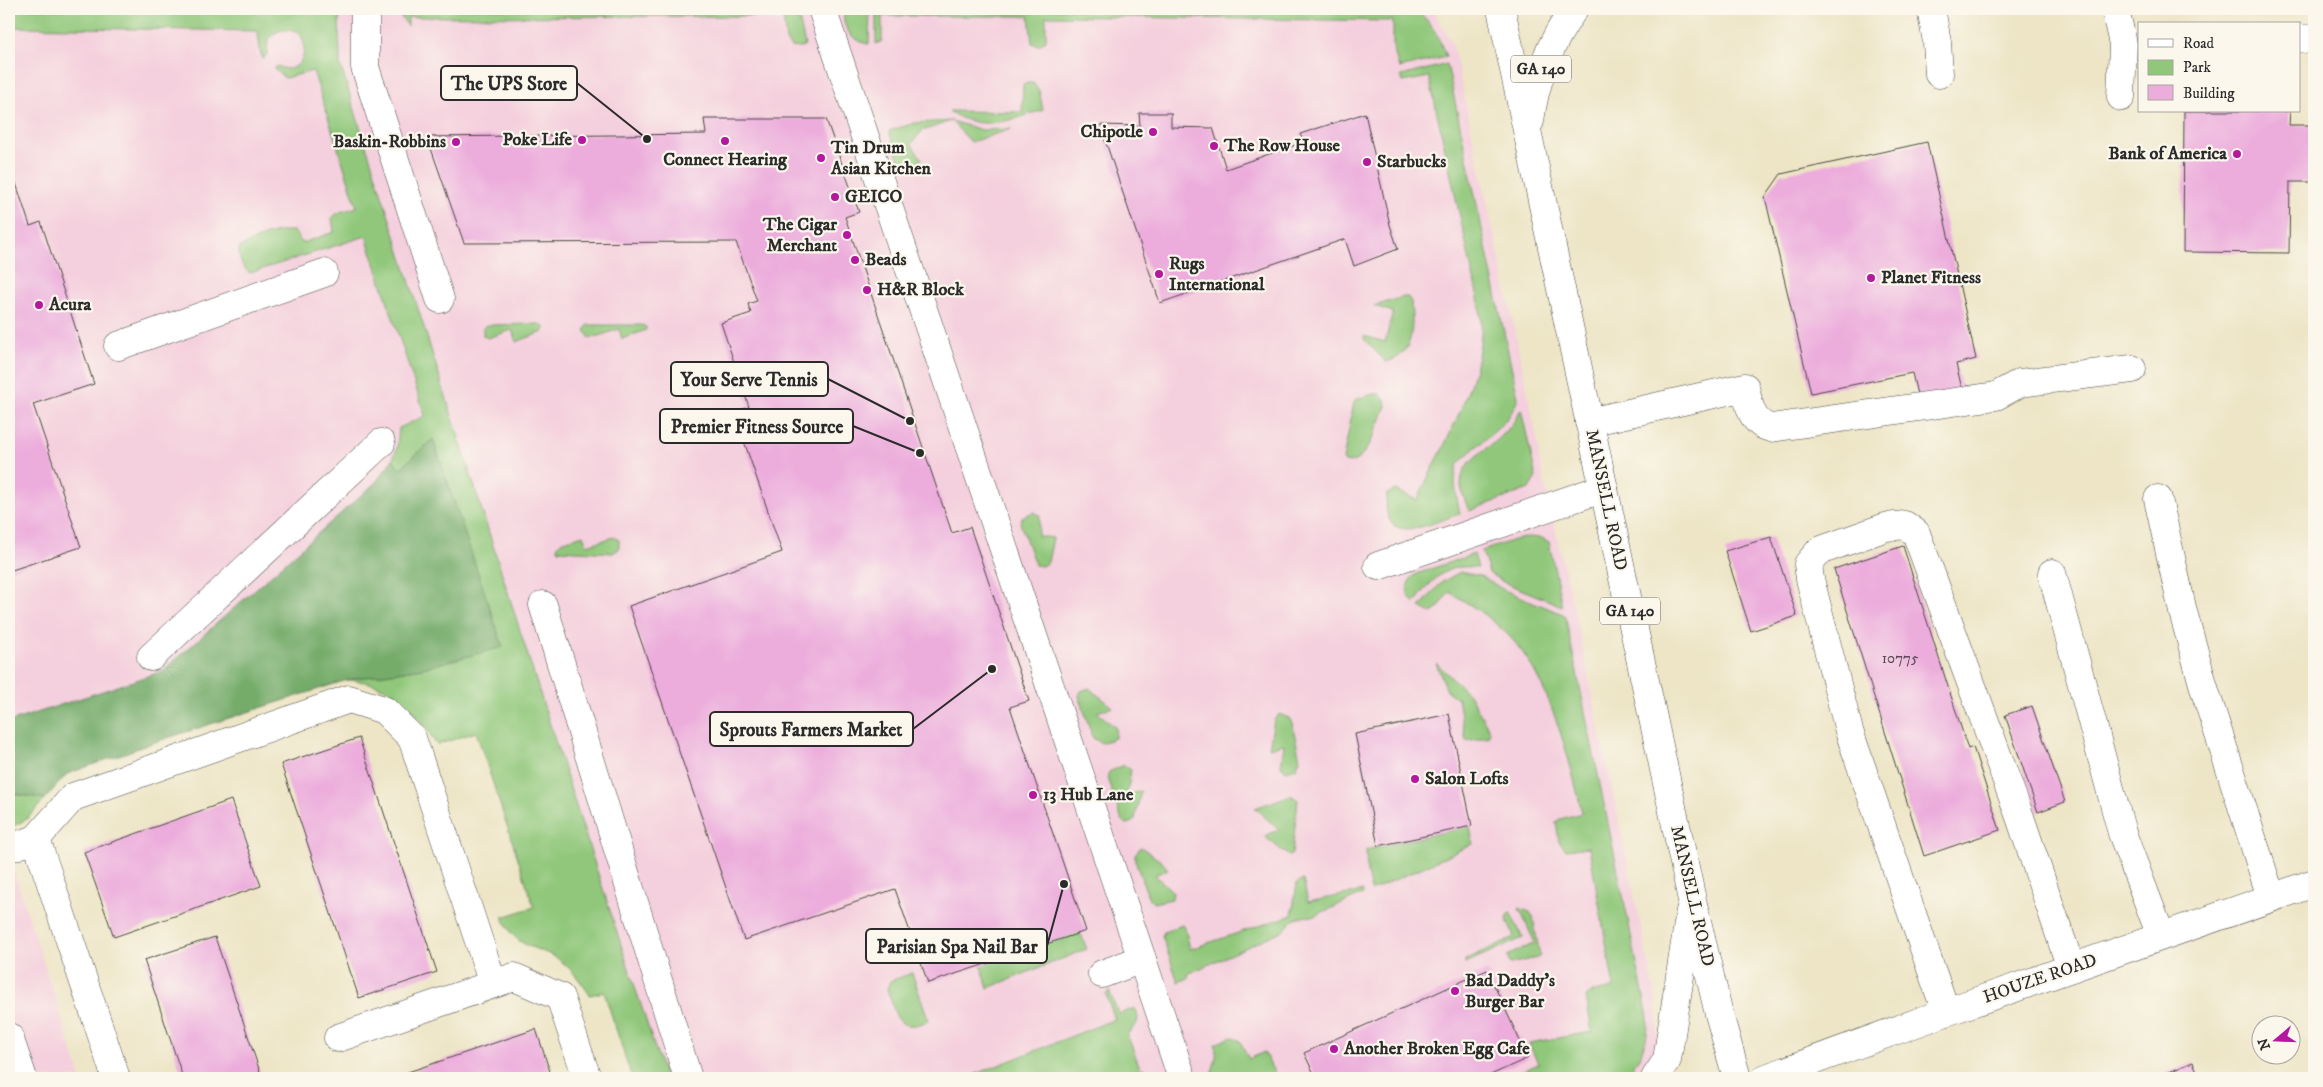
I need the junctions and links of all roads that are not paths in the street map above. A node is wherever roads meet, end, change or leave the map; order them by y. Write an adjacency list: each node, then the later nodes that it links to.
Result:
1 (365, 9): 16 (main road)
2 (822, 9): 33 (main road)
3 (1501, 9): 14 (main road, MANSELL ROAD / GA 140)
4 (1574, 9): 14 (main road, GA 140)
5 (1931, 9): 10 (main road)
6 (1949, 9): 10 (main road)
7 (2115, 9): 11 (main road)
8 (2300, 38): 9 (main road)
9 (2314, 40)
10 (1937, 42): 12 (main road)
11 (2131, 56): 13 (main road)
12 (1939, 74)
13 (2121, 97)
14 (1528, 137): 19 (main road, MANSELL ROAD / GA 140)
15 (324, 273): 17 (main road)
16 (440, 299)
17 (118, 346)
18 (2132, 369): 19 (main road)
19 (1589, 422): 21 (main road, MANSELL ROAD / GA 140)
20 (381, 443): 26 (main road)
21 (1604, 488): 23 (main road); 31 (main road, MANSELL ROAD / GA 140)
22 (2158, 499): 30 (main road)
23 (1378, 566)
24 (2052, 573): 32 (main road)
25 (543, 605): 43 (main road)
26 (151, 657)
27 (36, 839): 28 (main road); 36 (main road); 41 (main road)
28 (9, 848)
29 (2314, 883): 30 (main road, HOUZE ROAD)
30 (2271, 897): 32 (main road, HOUZE ROAD)
31 (1692, 900): 45 (main road); 46 (main road, MANSELL ROAD / GA 140)
32 (2161, 936): 34 (main road, HOUZE ROAD)
33 (1142, 959): 35 (main road); 44 (main road)
34 (2071, 968): 37 (main road, HOUZE ROAD); 37 (main road)
35 (1102, 974)
36 (493, 984): 39 (main road); 42 (main road)
37 (1946, 1012): 47 (main road, HOUZE ROAD)
38 (9, 1037): 40 (main road)
39 (338, 1038)
40 (23, 1078)
41 (116, 1078)
42 (587, 1078)
43 (688, 1078)
44 (1182, 1078)
45 (1655, 1078)
46 (1737, 1078)
47 (1766, 1078)

